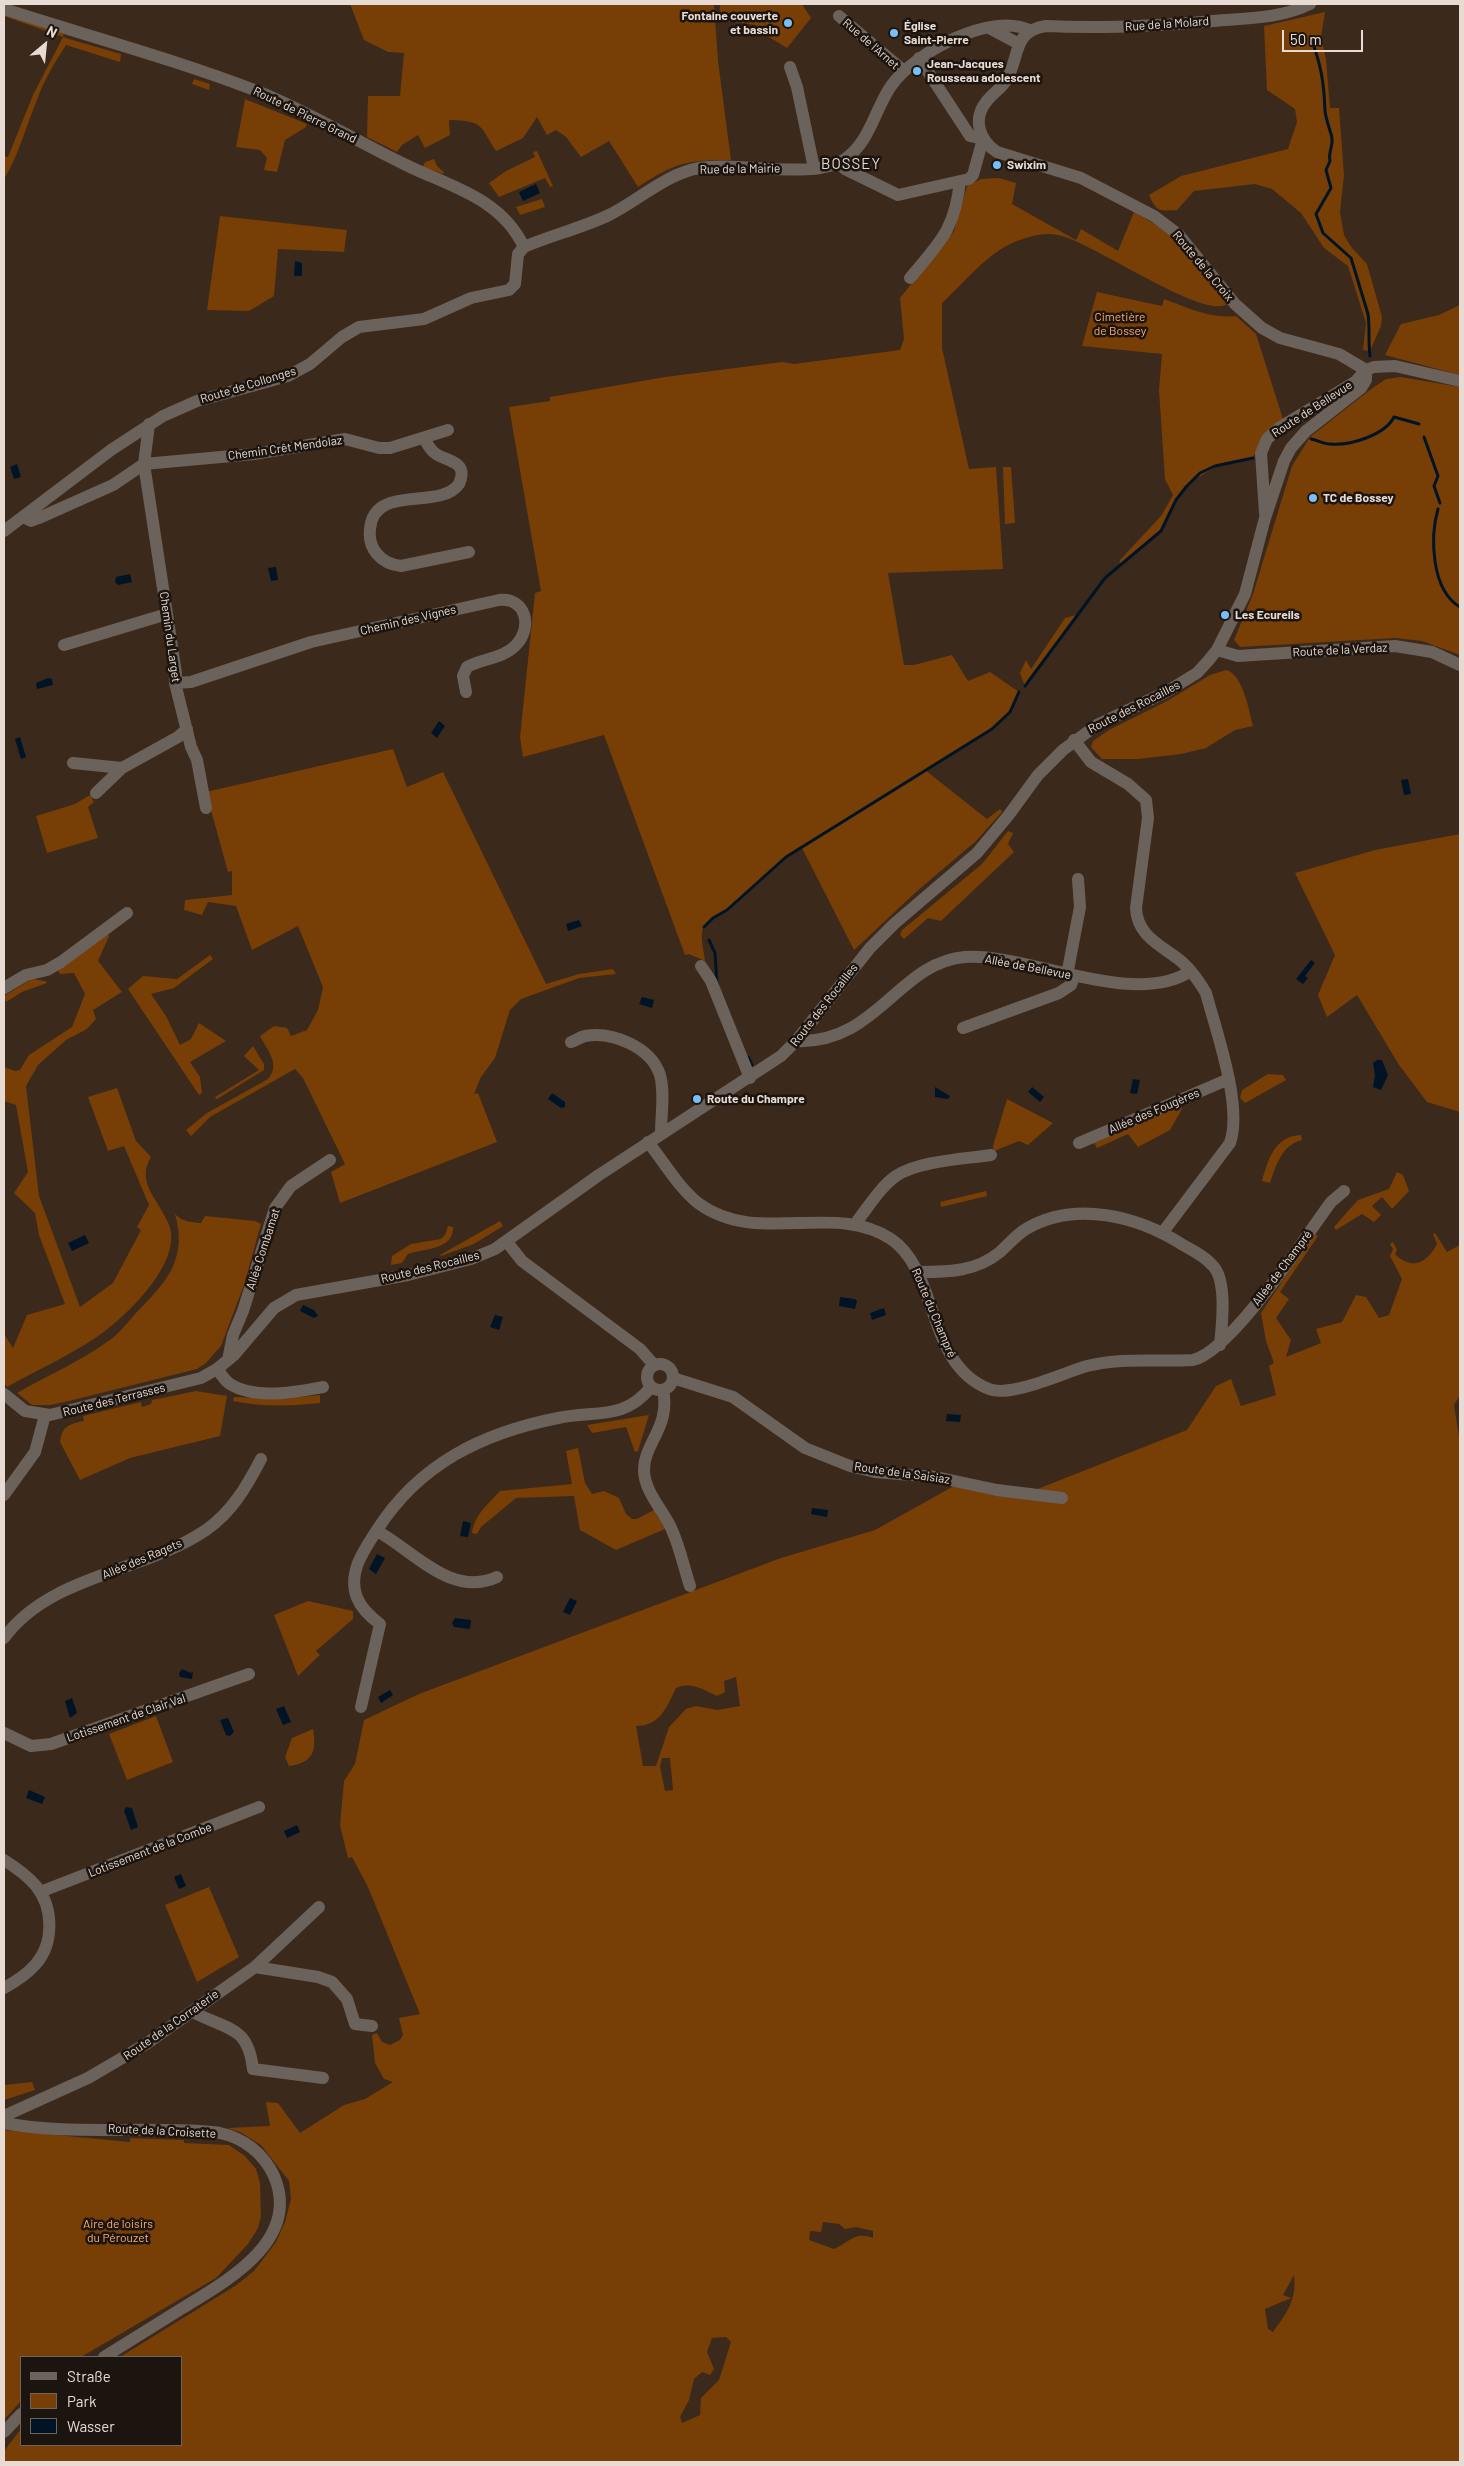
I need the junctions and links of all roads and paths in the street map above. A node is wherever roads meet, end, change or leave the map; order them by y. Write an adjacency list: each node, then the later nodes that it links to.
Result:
1 (1310, 4): 4 (street, Rue de la Molard)
2 (4, 9): 12 (street, Route de Pierre Grand)
3 (839, 16): 7 (street, Rue de l'Arnet)
4 (1024, 37): 5 (street, Rue de la Mairie); 8 (street)
5 (919, 58): 7 (street, Rue de la Mairie); 8 (street, Route de la Croix)
6 (790, 67): 10 (street)
7 (904, 72): 9 (street, Rue de la Mairie)
8 (983, 139): 11 (street); 14 (street, Route de la Croix)
9 (838, 163): 10 (street, Rue de la Mairie); 11 (street)
10 (814, 168): 12 (street, Rue de la Mairie)
11 (960, 181): 13 (street)
12 (524, 247): 16 (street, Route de Collonges)
13 (910, 278)
14 (1366, 370): 15 (street); 21 (street, Route de Bellevue); 21 (street, Route de Bellevue)
15 (1460, 381)
16 (149, 424): 19 (street, Chemin du Larget); 20 (street, Route de Collonges)
17 (448, 430): 18 (street, Chemin Crêt Mendolaz)
18 (424, 438): 19 (street, Chemin Crêt Mendolaz); 23 (street)
19 (144, 464): 20 (street); 24 (street, Chemin du Larget)
20 (23, 517): 22 (street, Route de Collonges)
21 (1265, 518): 26 (street, Route de Bellevue)
22 (4, 531)
23 (469, 552)
24 (167, 614): 25 (street); 29 (street, Chemin du Larget)
25 (64, 645)
26 (1217, 650): 27 (street, Route de la Verdaz); 28 (street, Route de Bellevue)
27 (1460, 664)
28 (1197, 673): 32 (street, Route des Rocailles)
29 (175, 683): 30 (street, Chemin des Vignes); 31 (street, Chemin du Larget)
30 (466, 692)
31 (187, 729): 34 (street); 36 (street, Chemin du Larget)
32 (1074, 740): 40 (street); 44 (street, Route des Rocailles)
33 (73, 762): 34 (street)
34 (122, 768): 35 (street)
35 (96, 793)
36 (206, 808)
37 (1078, 879): 41 (street)
38 (126, 913): 42 (street)
39 (701, 966): 46 (street)
40 (1191, 971): 41 (street, Allée de Bellevue); 47 (street)
41 (1071, 975): 43 (street); 44 (street, Allée de Bellevue)
42 (4, 988)
43 (963, 1028)
44 (796, 1041): 46 (street, Route des Rocailles)
45 (571, 1042): 48 (street)
46 (750, 1078): 48 (street, Route des Rocailles)
47 (1228, 1079): 50 (street, Allée des Fougères); 55 (street)
48 (661, 1133): 49 (street, Route des Rocailles)
49 (648, 1142): 54 (street, Route du Champré); 56 (street, Route des Rocailles)
50 (1079, 1143)
51 (991, 1154): 54 (street)
52 (330, 1160): 59 (street, Allée Combamat)
53 (1344, 1191): 58 (street, Allée de Champré)
54 (856, 1224): 57 (street, Route du Champré)
55 (1163, 1232): 57 (street); 58 (street)
56 (507, 1242): 59 (street, Route des Rocailles); 60 (street)
57 (918, 1272): 58 (street, Route du Champré)
58 (1220, 1345)
59 (223, 1364): 62 (street); 65 (street, Route des Terrasses)
60 (654, 1365): 61 (street); 63 (street)
61 (673, 1378): 63 (street); 68 (street, Route de la Saisiaz)
62 (323, 1387)
63 (657, 1389): 69 (street); 71 (street)
64 (4, 1394): 65 (street, Route des Terrasses)
65 (45, 1415): 67 (street)
66 (261, 1459): 72 (street, Allée des Ragets)
67 (4, 1496)
68 (1062, 1498)
69 (376, 1531): 70 (street); 74 (street)
70 (497, 1577)
71 (690, 1586)
72 (4, 1638)
73 (249, 1674): 75 (street, Lotissement de Clair Val)
74 (361, 1707)
75 (4, 1733)
76 (259, 1807): 78 (street, Lotissement de la Combe)
77 (4, 1860): 78 (street)
78 (40, 1892): 81 (street)
79 (319, 1906): 80 (street, Route de la Corraterie)
80 (255, 1967): 82 (street, Route de la Corraterie); 83 (street)
81 (4, 1988)
82 (192, 2012): 84 (street); 85 (street, Route de la Corraterie)
83 (372, 2026)
84 (323, 2078)
85 (4, 2116)
86 (4, 2123): 87 (street, Route de la Croisette)
87 (106, 2356)
88 (20, 2415): 89 (street)
89 (4, 2432)

